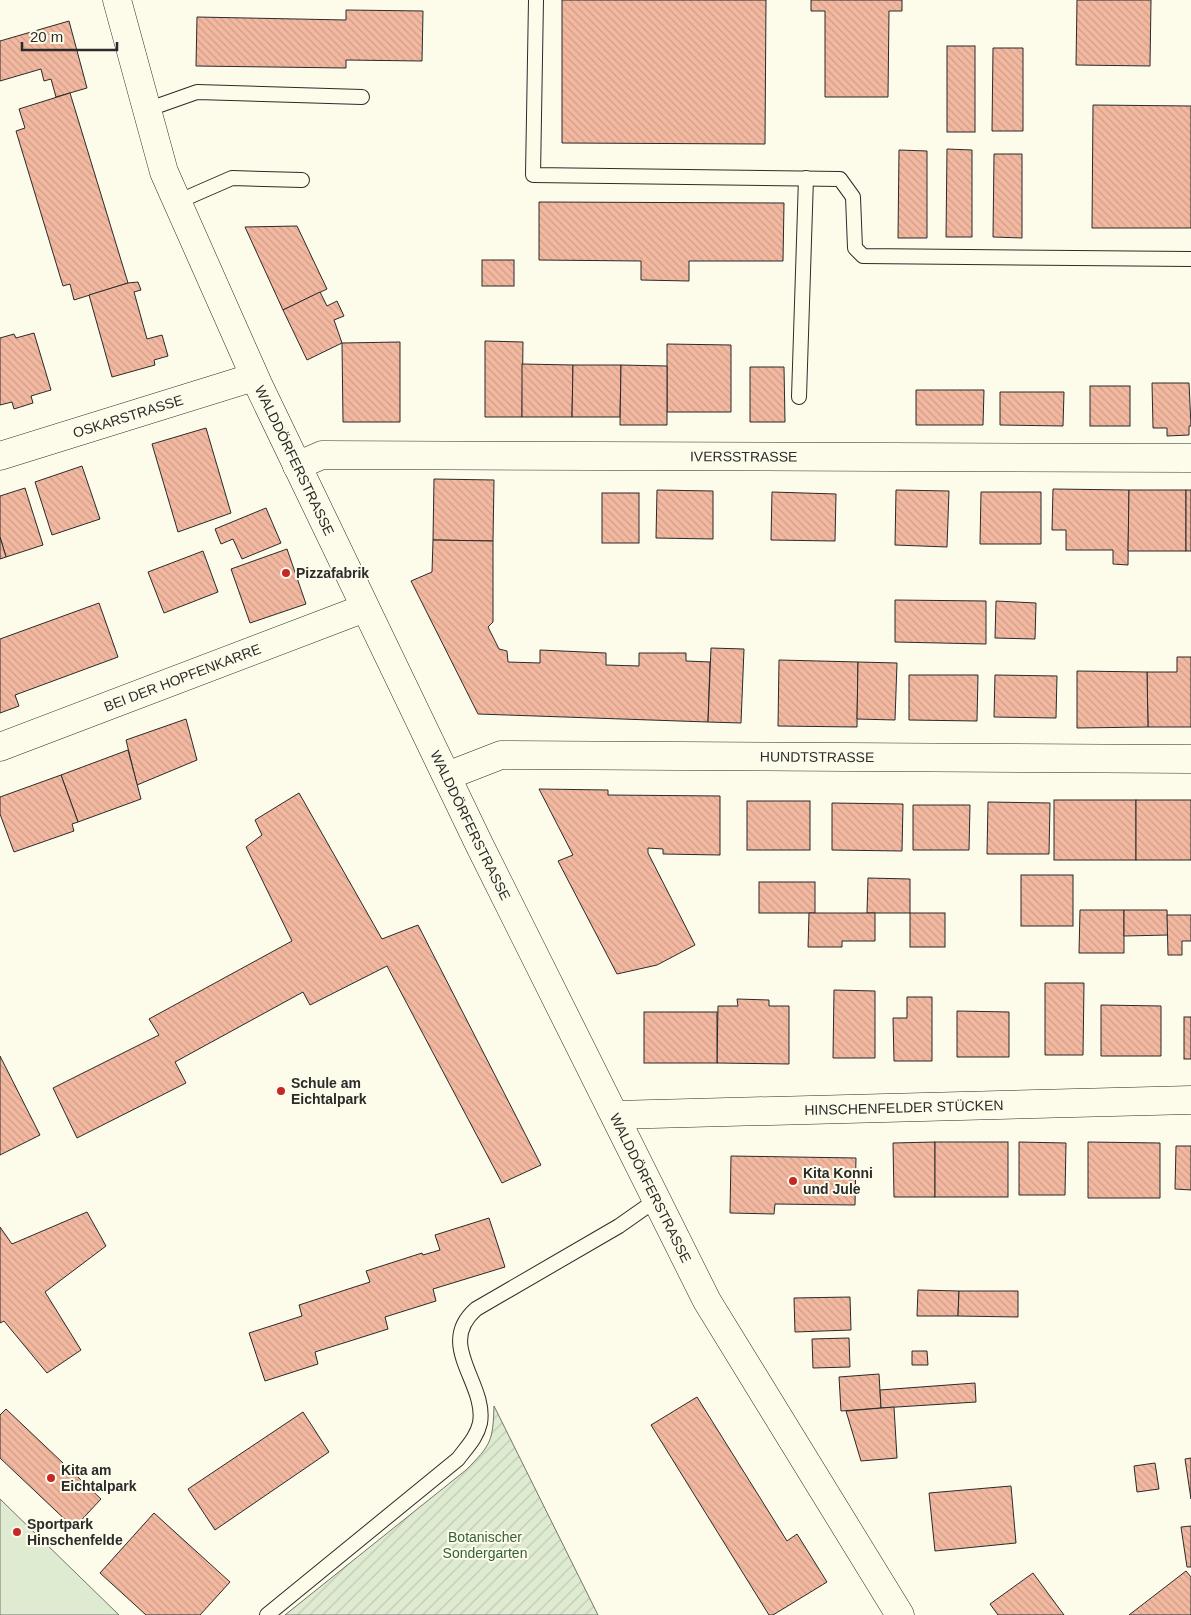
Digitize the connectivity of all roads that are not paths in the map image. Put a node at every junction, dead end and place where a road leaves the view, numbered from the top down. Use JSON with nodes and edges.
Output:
{"nodes":[{"id":1,"x":117,"y":0,"type":"edge"},
{"id":2,"x":536,"y":0,"type":"edge"},
{"id":3,"x":362,"y":97,"type":"dead end"},
{"id":4,"x":146,"y":110,"type":"junction"},
{"id":5,"x":806,"y":178,"type":"junction"},
{"id":6,"x":302,"y":180,"type":"dead end"},
{"id":7,"x":177,"y":202,"type":"junction"},
{"id":8,"x":1191,"y":259,"type":"edge"},
{"id":9,"x":254,"y":376,"type":"junction"},
{"id":10,"x":799,"y":397,"type":"dead end"},
{"id":11,"x":0,"y":456,"type":"edge"},
{"id":12,"x":1191,"y":458,"type":"edge"},
{"id":13,"x":297,"y":466,"type":"junction"},
{"id":14,"x":365,"y":608,"type":"junction"},
{"id":15,"x":0,"y":747,"type":"edge"},
{"id":16,"x":1191,"y":758,"type":"edge"},
{"id":17,"x":447,"y":776,"type":"junction"},
{"id":18,"x":1191,"y":1100,"type":"edge"},
{"id":19,"x":615,"y":1114,"type":"junction"},
{"id":20,"x":656,"y":1200,"type":"junction"},
{"id":21,"x":267,"y":1615,"type":"edge"},
{"id":22,"x":900,"y":1615,"type":"edge"}],
"edges":[{"from":1,"to":4,"type":"street","name":"WALDDÖRFERSTRASSE"},
{"from":2,"to":5,"type":"lane"},
{"from":3,"to":4,"type":"lane"},
{"from":4,"to":7,"type":"street","name":"WALDDÖRFERSTRASSE"},
{"from":5,"to":8,"type":"lane"},
{"from":5,"to":10,"type":"lane"},
{"from":6,"to":7,"type":"lane"},
{"from":7,"to":9,"type":"street","name":"WALDDÖRFERSTRASSE"},
{"from":9,"to":11,"type":"street","name":"OSKARSTRASSE"},
{"from":9,"to":13,"type":"street","name":"WALDDÖRFERSTRASSE"},
{"from":12,"to":13,"type":"street","name":"IVERSSTRASSE"},
{"from":13,"to":14,"type":"street","name":"WALDDÖRFERSTRASSE"},
{"from":14,"to":15,"type":"street","name":"BEI DER HOPFENKARRE"},
{"from":14,"to":17,"type":"street","name":"WALDDÖRFERSTRASSE"},
{"from":16,"to":17,"type":"street","name":"HUNDTSTRASSE"},
{"from":17,"to":19,"type":"street","name":"WALDDÖRFERSTRASSE"},
{"from":18,"to":19,"type":"street","name":"HINSCHENFELDER STÜCKEN"},
{"from":19,"to":20,"type":"street","name":"WALDDÖRFERSTRASSE"},
{"from":20,"to":21,"type":"lane"},
{"from":20,"to":22,"type":"street","name":"WALDDÖRFERSTRASSE"}]}
